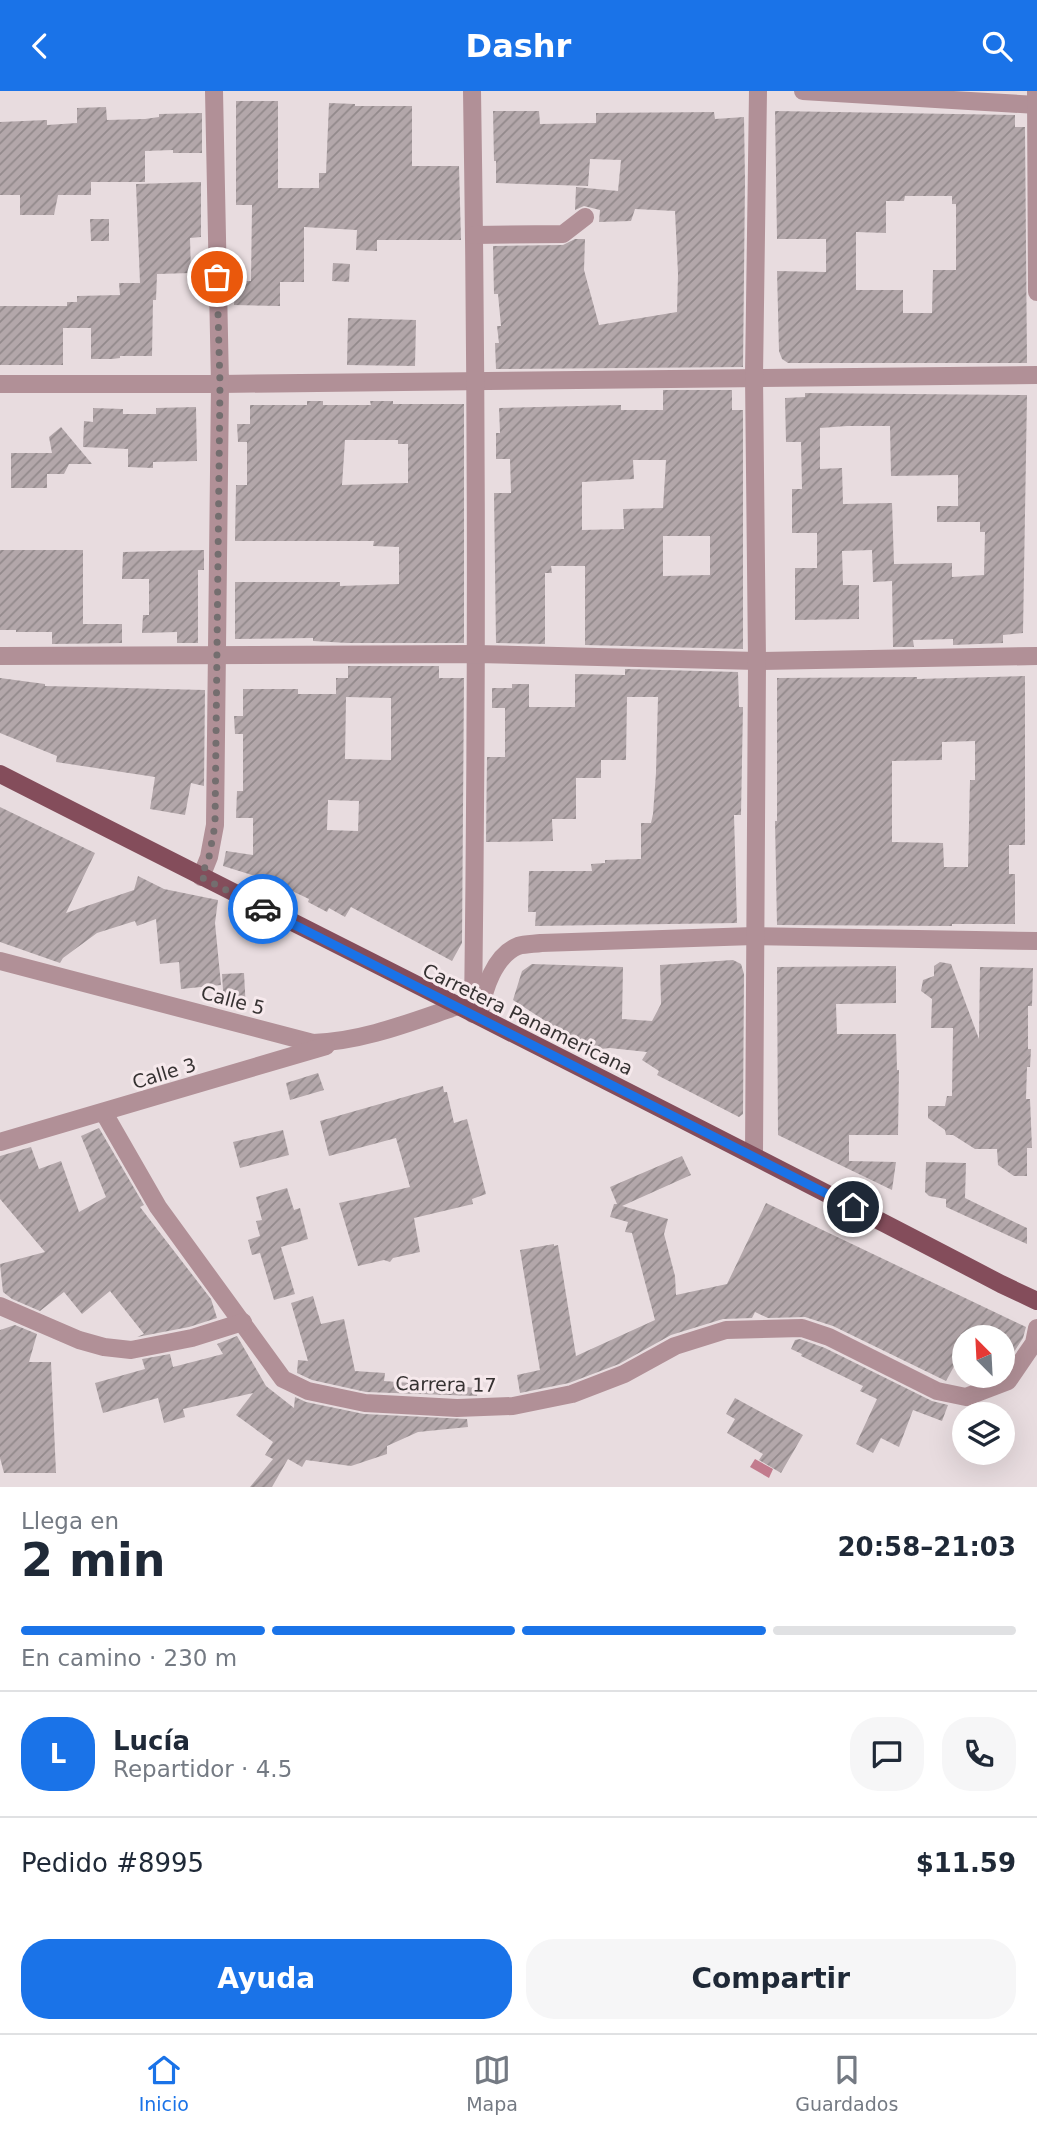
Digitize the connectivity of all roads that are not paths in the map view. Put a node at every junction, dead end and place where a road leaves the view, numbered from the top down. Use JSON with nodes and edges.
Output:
{"nodes":[{"id":1,"x":214,"y":91,"type":"edge"},
{"id":2,"x":472,"y":91,"type":"edge"},
{"id":3,"x":758,"y":91,"type":"edge"},
{"id":4,"x":803,"y":91,"type":"edge"},
{"id":5,"x":1036,"y":101,"type":"edge"},
{"id":6,"x":585,"y":217,"type":"dead end"},
{"id":7,"x":474,"y":235,"type":"junction"},
{"id":8,"x":1037,"y":292,"type":"edge"},
{"id":9,"x":1037,"y":375,"type":"edge"},
{"id":10,"x":754,"y":376,"type":"junction"},
{"id":11,"x":477,"y":381,"type":"junction"},
{"id":12,"x":0,"y":384,"type":"edge"},
{"id":13,"x":220,"y":384,"type":"junction"},
{"id":14,"x":477,"y":654,"type":"junction"},
{"id":15,"x":216,"y":655,"type":"junction"},
{"id":16,"x":0,"y":656,"type":"edge"},
{"id":17,"x":1037,"y":656,"type":"edge"},
{"id":18,"x":757,"y":661,"type":"junction"},
{"id":19,"x":0,"y":774,"type":"edge"},
{"id":20,"x":201,"y":877,"type":"junction"},
{"id":21,"x":754,"y":936,"type":"junction"},
{"id":22,"x":1037,"y":941,"type":"edge"},
{"id":23,"x":0,"y":961,"type":"edge"},
{"id":24,"x":456,"y":1007,"type":"junction"},
{"id":25,"x":476,"y":1016,"type":"junction"},
{"id":26,"x":339,"y":1042,"type":"junction"},
{"id":27,"x":104,"y":1113,"type":"junction"},
{"id":28,"x":0,"y":1142,"type":"edge"},
{"id":29,"x":754,"y":1155,"type":"junction"},
{"id":30,"x":1037,"y":1301,"type":"edge"},
{"id":31,"x":0,"y":1306,"type":"edge"},
{"id":32,"x":243,"y":1322,"type":"junction"},
{"id":33,"x":1037,"y":1328,"type":"edge"}],
"edges":[{"from":1,"to":13,"type":"street"},
{"from":2,"to":7,"type":"street"},
{"from":3,"to":10,"type":"street"},
{"from":4,"to":5,"type":"street"},
{"from":5,"to":8,"type":"street"},
{"from":6,"to":7,"type":"street"},
{"from":7,"to":11,"type":"street"},
{"from":9,"to":10,"type":"street"},
{"from":10,"to":11,"type":"street"},
{"from":10,"to":18,"type":"street"},
{"from":11,"to":13,"type":"street"},
{"from":11,"to":14,"type":"street"},
{"from":12,"to":13,"type":"street"},
{"from":13,"to":15,"type":"street"},
{"from":14,"to":15,"type":"street"},
{"from":14,"to":18,"type":"street"},
{"from":14,"to":25,"type":"street"},
{"from":15,"to":16,"type":"street"},
{"from":15,"to":20,"type":"street"},
{"from":17,"to":18,"type":"street"},
{"from":18,"to":21,"type":"street"},
{"from":19,"to":20,"type":"main road","name":"Carretera Panamericana"},
{"from":20,"to":24,"type":"main road","name":"Carretera Panamericana"},
{"from":21,"to":22,"type":"street"},
{"from":21,"to":25,"type":"street"},
{"from":21,"to":29,"type":"street"},
{"from":23,"to":26,"type":"street","name":"Calle 5"},
{"from":24,"to":25,"type":"main road","name":"Carretera Panamericana"},
{"from":24,"to":26,"type":"street","name":"Calle 5"},
{"from":25,"to":29,"type":"main road","name":"Carretera Panamericana"},
{"from":26,"to":27,"type":"street","name":"Calle 3"},
{"from":27,"to":28,"type":"street","name":"Calle 3"},
{"from":27,"to":32,"type":"street","name":"Carrera 17"},
{"from":29,"to":30,"type":"main road","name":"Carretera Panamericana"},
{"from":31,"to":32,"type":"street"},
{"from":32,"to":33,"type":"street","name":"Carrera 17"}]}
